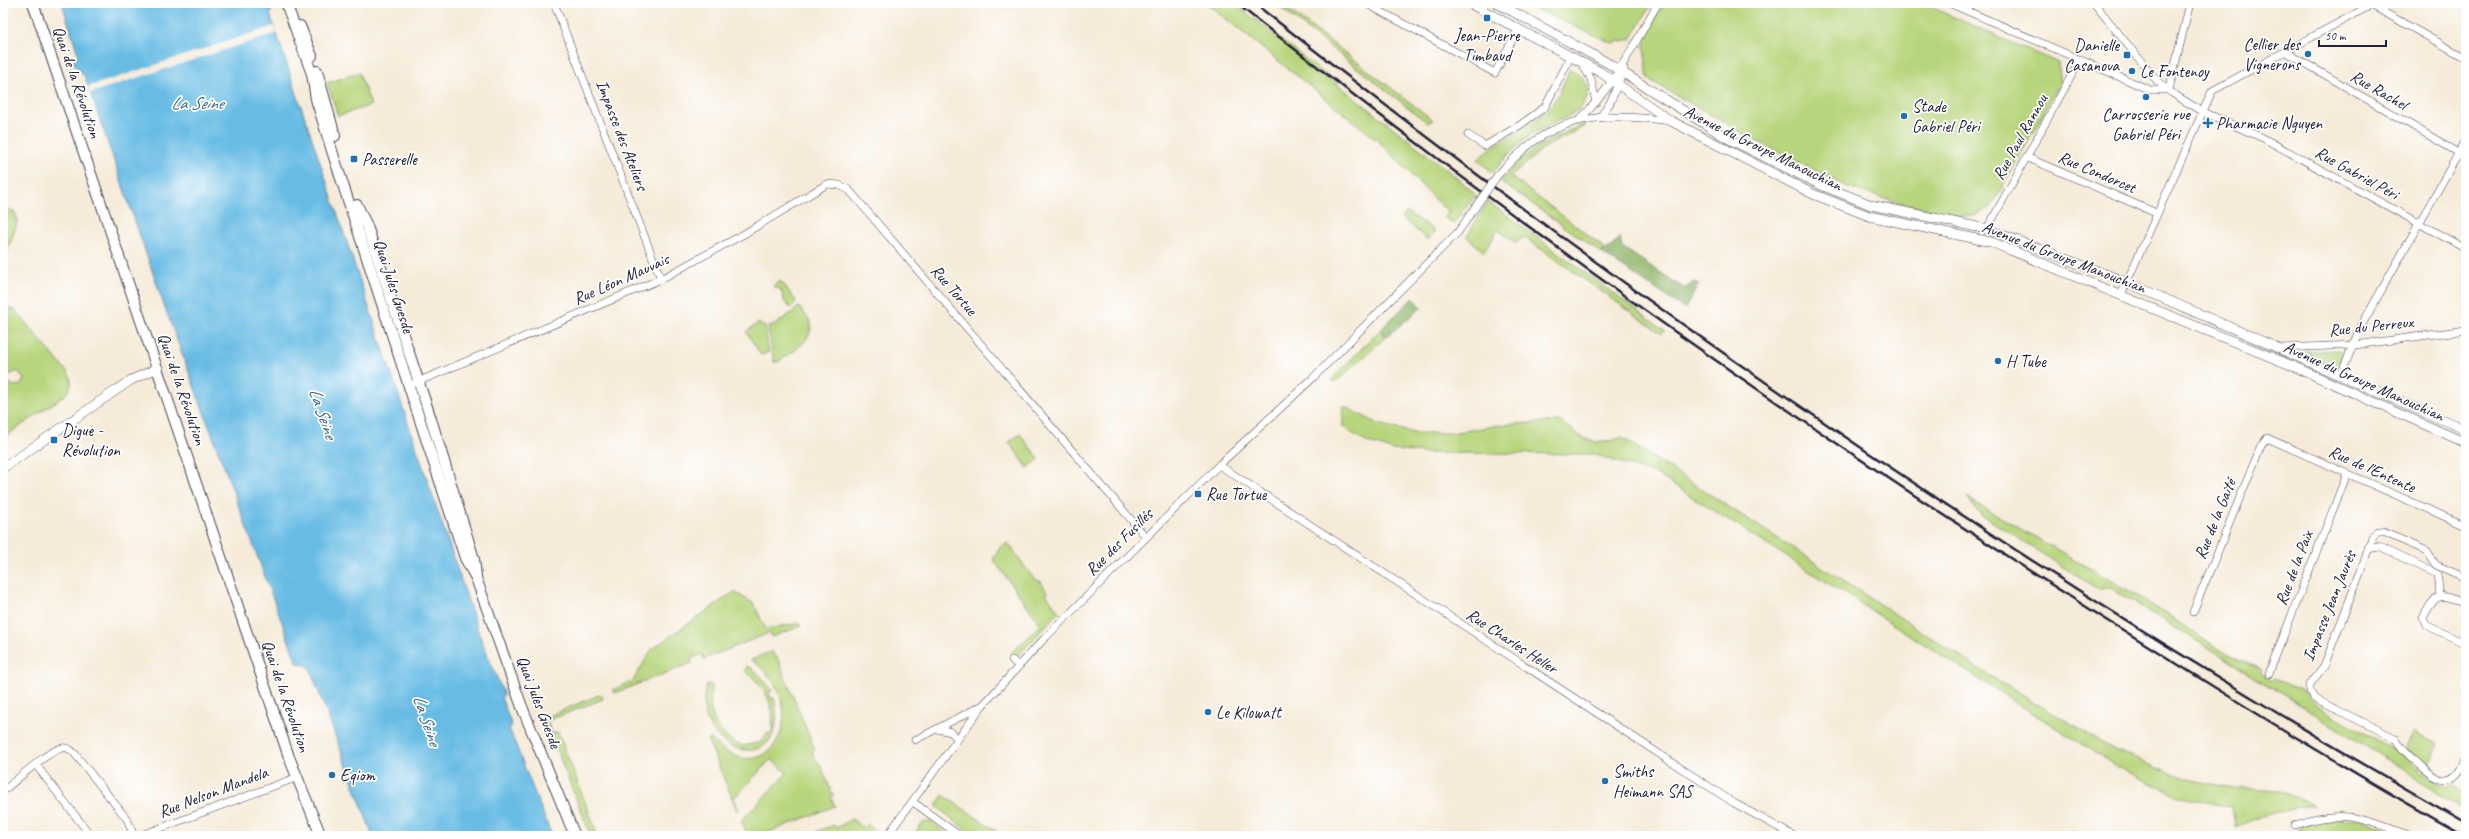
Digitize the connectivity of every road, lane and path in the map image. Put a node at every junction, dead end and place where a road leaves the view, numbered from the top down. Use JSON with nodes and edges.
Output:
{"nodes":[{"id":1,"x":33,"y":3,"type":"edge"},
{"id":2,"x":286,"y":3,"type":"edge"},
{"id":3,"x":292,"y":3,"type":"edge"},
{"id":4,"x":554,"y":3,"type":"edge"},
{"id":5,"x":1365,"y":3,"type":"edge"},
{"id":6,"x":1469,"y":3,"type":"edge"},
{"id":7,"x":1497,"y":3,"type":"edge"},
{"id":8,"x":1658,"y":3,"type":"edge"},
{"id":9,"x":1949,"y":3,"type":"edge"},
{"id":10,"x":2094,"y":3,"type":"edge"},
{"id":11,"x":2190,"y":3,"type":"edge"},
{"id":12,"x":2369,"y":5,"type":"edge"},
{"id":13,"x":1518,"y":29,"type":"junction"},
{"id":14,"x":2286,"y":52,"type":"junction"},
{"id":15,"x":1571,"y":56,"type":"junction"},
{"id":16,"x":2466,"y":58,"type":"edge"},
{"id":17,"x":2080,"y":60,"type":"junction"},
{"id":18,"x":1581,"y":62,"type":"junction"},
{"id":19,"x":1620,"y":72,"type":"junction"},
{"id":20,"x":1615,"y":82,"type":"junction"},
{"id":21,"x":2169,"y":90,"type":"junction"},
{"id":22,"x":1596,"y":102,"type":"junction"},
{"id":23,"x":2201,"y":111,"type":"junction"},
{"id":24,"x":1600,"y":117,"type":"junction"},
{"id":25,"x":1579,"y":120,"type":"junction"},
{"id":26,"x":1672,"y":121,"type":"junction"},
{"id":27,"x":1468,"y":135,"type":"dead end"},
{"id":28,"x":2466,"y":140,"type":"edge"},
{"id":29,"x":2459,"y":153,"type":"junction"},
{"id":30,"x":2026,"y":157,"type":"junction"},
{"id":31,"x":826,"y":184,"type":"joint"},
{"id":32,"x":2156,"y":213,"type":"junction"},
{"id":33,"x":2419,"y":224,"type":"junction"},
{"id":34,"x":1987,"y":229,"type":"junction"},
{"id":35,"x":2466,"y":249,"type":"edge"},
{"id":36,"x":661,"y":279,"type":"junction"},
{"id":37,"x":2126,"y":282,"type":"junction"},
{"id":38,"x":2120,"y":294,"type":"junction"},
{"id":39,"x":2466,"y":330,"type":"edge"},
{"id":40,"x":2355,"y":345,"type":"junction"},
{"id":41,"x":2279,"y":348,"type":"junction"},
{"id":42,"x":158,"y":368,"type":"junction"},
{"id":43,"x":2341,"y":375,"type":"junction"},
{"id":44,"x":413,"y":383,"type":"junction"},
{"id":45,"x":2466,"y":430,"type":"edge"},
{"id":46,"x":2266,"y":438,"type":"joint"},
{"id":47,"x":2466,"y":443,"type":"edge"},
{"id":48,"x":1219,"y":465,"type":"junction"},
{"id":49,"x":3,"y":468,"type":"edge"},
{"id":50,"x":2347,"y":474,"type":"junction"},
{"id":51,"x":2466,"y":526,"type":"edge"},
{"id":52,"x":1146,"y":536,"type":"junction"},
{"id":53,"x":2368,"y":548,"type":"junction"},
{"id":54,"x":2466,"y":578,"type":"edge"},
{"id":55,"x":2440,"y":596,"type":"junction"},
{"id":56,"x":2466,"y":605,"type":"edge"},
{"id":57,"x":2193,"y":612,"type":"dead end"},
{"id":58,"x":2466,"y":644,"type":"edge"},
{"id":59,"x":1012,"y":660,"type":"dead end"},
{"id":60,"x":1019,"y":666,"type":"junction"},
{"id":61,"x":2269,"y":673,"type":"dead end"},
{"id":62,"x":982,"y":706,"type":"junction"},
{"id":63,"x":938,"y":729,"type":"junction"},
{"id":64,"x":915,"y":740,"type":"dead end"},
{"id":65,"x":958,"y":740,"type":"junction"},
{"id":66,"x":2466,"y":759,"type":"edge"},
{"id":67,"x":36,"y":765,"type":"junction"},
{"id":68,"x":299,"y":781,"type":"junction"},
{"id":69,"x":3,"y":791,"type":"edge"},
{"id":70,"x":913,"y":802,"type":"junction"},
{"id":71,"x":2295,"y":825,"type":"dead end"},
{"id":72,"x":91,"y":836,"type":"edge"},
{"id":73,"x":134,"y":836,"type":"edge"},
{"id":74,"x":139,"y":836,"type":"edge"},
{"id":75,"x":315,"y":836,"type":"edge"},
{"id":76,"x":321,"y":836,"type":"edge"},
{"id":77,"x":575,"y":836,"type":"edge"},
{"id":78,"x":887,"y":836,"type":"edge"},
{"id":79,"x":960,"y":836,"type":"edge"},
{"id":80,"x":1794,"y":836,"type":"edge"},
{"id":81,"x":2410,"y":836,"type":"edge"}],
"edges":[{"from":1,"to":42,"type":"main road","name":"Quai de la Révolution"},
{"from":2,"to":44,"type":"main road","name":"Quai Jules Guesde"},
{"from":3,"to":44,"type":"main road","name":"Quai Jules Guesde"},
{"from":4,"to":36,"type":"street","name":"Impasse des Ateliers"},
{"from":5,"to":13,"type":"street"},
{"from":6,"to":13,"type":"street","name":"Avenue du Groupe Manouchian"},
{"from":7,"to":19,"type":"street","name":"Avenue du Groupe Manouchian"},
{"from":8,"to":19,"type":"street"},
{"from":9,"to":17,"type":"street"},
{"from":10,"to":21,"type":"street","name":"Rue Gabriel Péri"},
{"from":11,"to":21,"type":"street"},
{"from":12,"to":14,"type":"street"},
{"from":12,"to":16,"type":"street"},
{"from":13,"to":15,"type":"street","name":"Avenue du Groupe Manouchian"},
{"from":14,"to":23,"type":"street"},
{"from":14,"to":29,"type":"street","name":"Rue Rachel"},
{"from":15,"to":18,"type":"street","name":"Avenue du Groupe Manouchian"},
{"from":15,"to":27,"type":"street"},
{"from":17,"to":21,"type":"street"},
{"from":17,"to":30,"type":"street","name":"Rue Paul Rannou"},
{"from":18,"to":20,"type":"street","name":"Avenue du Groupe Manouchian"},
{"from":18,"to":22,"type":"street"},
{"from":19,"to":20,"type":"street"},
{"from":19,"to":34,"type":"street","name":"Avenue du Groupe Manouchian"},
{"from":20,"to":22,"type":"street"},
{"from":20,"to":24,"type":"street"},
{"from":20,"to":26,"type":"street","name":"Avenue du Groupe Manouchian"},
{"from":21,"to":23,"type":"street","name":"Rue Gabriel Péri"},
{"from":22,"to":25,"type":"street"},
{"from":23,"to":32,"type":"street"},
{"from":23,"to":33,"type":"street","name":"Rue Gabriel Péri"},
{"from":24,"to":25,"type":"street"},
{"from":24,"to":26,"type":"street"},
{"from":25,"to":48,"type":"street","name":"Rue des Fusillés","bridge":true},
{"from":26,"to":38,"type":"street","name":"Avenue du Groupe Manouchian"},
{"from":28,"to":29,"type":"street"},
{"from":29,"to":33,"type":"street"},
{"from":30,"to":32,"type":"street","name":"Rue Condorcet"},
{"from":30,"to":34,"type":"street","name":"Rue Paul Rannou"},
{"from":31,"to":36,"type":"street","name":"Rue Léon Mauvais"},
{"from":31,"to":52,"type":"street","name":"Rue Tortue"},
{"from":32,"to":37,"type":"street"},
{"from":33,"to":35,"type":"street","name":"Rue Gabriel Péri"},
{"from":33,"to":40,"type":"street"},
{"from":34,"to":37,"type":"street","name":"Avenue du Groupe Manouchian"},
{"from":36,"to":44,"type":"street","name":"Rue Léon Mauvais"},
{"from":37,"to":38,"type":"street"},
{"from":37,"to":41,"type":"street","name":"Avenue du Groupe Manouchian"},
{"from":38,"to":47,"type":"street","name":"Avenue du Groupe Manouchian"},
{"from":39,"to":40,"type":"street","name":"Rue du Perreux"},
{"from":40,"to":41,"type":"street","name":"Rue du Perreux"},
{"from":40,"to":43,"type":"street"},
{"from":41,"to":43,"type":"street","name":"Avenue du Groupe Manouchian"},
{"from":42,"to":49,"type":"street"},
{"from":42,"to":68,"type":"main road","name":"Quai de la Révolution"},
{"from":43,"to":45,"type":"street","name":"Avenue du Groupe Manouchian"},
{"from":44,"to":77,"type":"main road","name":"Quai Jules Guesde"},
{"from":46,"to":50,"type":"street","name":"Rue de l'Entente"},
{"from":46,"to":57,"type":"street","name":"Rue de la Gaité"},
{"from":48,"to":52,"type":"street","name":"Rue des Fusillés"},
{"from":48,"to":80,"type":"street","name":"Rue Charles Heller"},
{"from":50,"to":51,"type":"street","name":"Rue de l'Entente"},
{"from":50,"to":61,"type":"street","name":"Rue de la Paix"},
{"from":52,"to":60,"type":"street","name":"Rue des Fusillés"},
{"from":53,"to":54,"type":"street","name":"Impasse Jean Jaurès"},
{"from":53,"to":55,"type":"street"},
{"from":53,"to":66,"type":"street","name":"Impasse Jean Jaurès"},
{"from":55,"to":56,"type":"street"},
{"from":55,"to":58,"type":"street"},
{"from":59,"to":60,"type":"street"},
{"from":60,"to":62,"type":"street","name":"Rue des Fusillés"},
{"from":62,"to":63,"type":"street"},
{"from":62,"to":65,"type":"street","name":"Rue des Fusillés"},
{"from":63,"to":64,"type":"street"},
{"from":63,"to":65,"type":"street"},
{"from":65,"to":70,"type":"street","name":"Rue des Fusillés"},
{"from":67,"to":69,"type":"street"},
{"from":67,"to":72,"type":"street"},
{"from":67,"to":73,"type":"street"},
{"from":68,"to":74,"type":"street","name":"Rue Nelson Mandela"},
{"from":68,"to":75,"type":"main road","name":"Quai de la Révolution"},
{"from":68,"to":76,"type":"main road","name":"Quai de la Révolution"},
{"from":70,"to":78,"type":"street","name":"Rue des Fusillés"},
{"from":70,"to":79,"type":"street"},
{"from":71,"to":81,"type":"street"}]}
